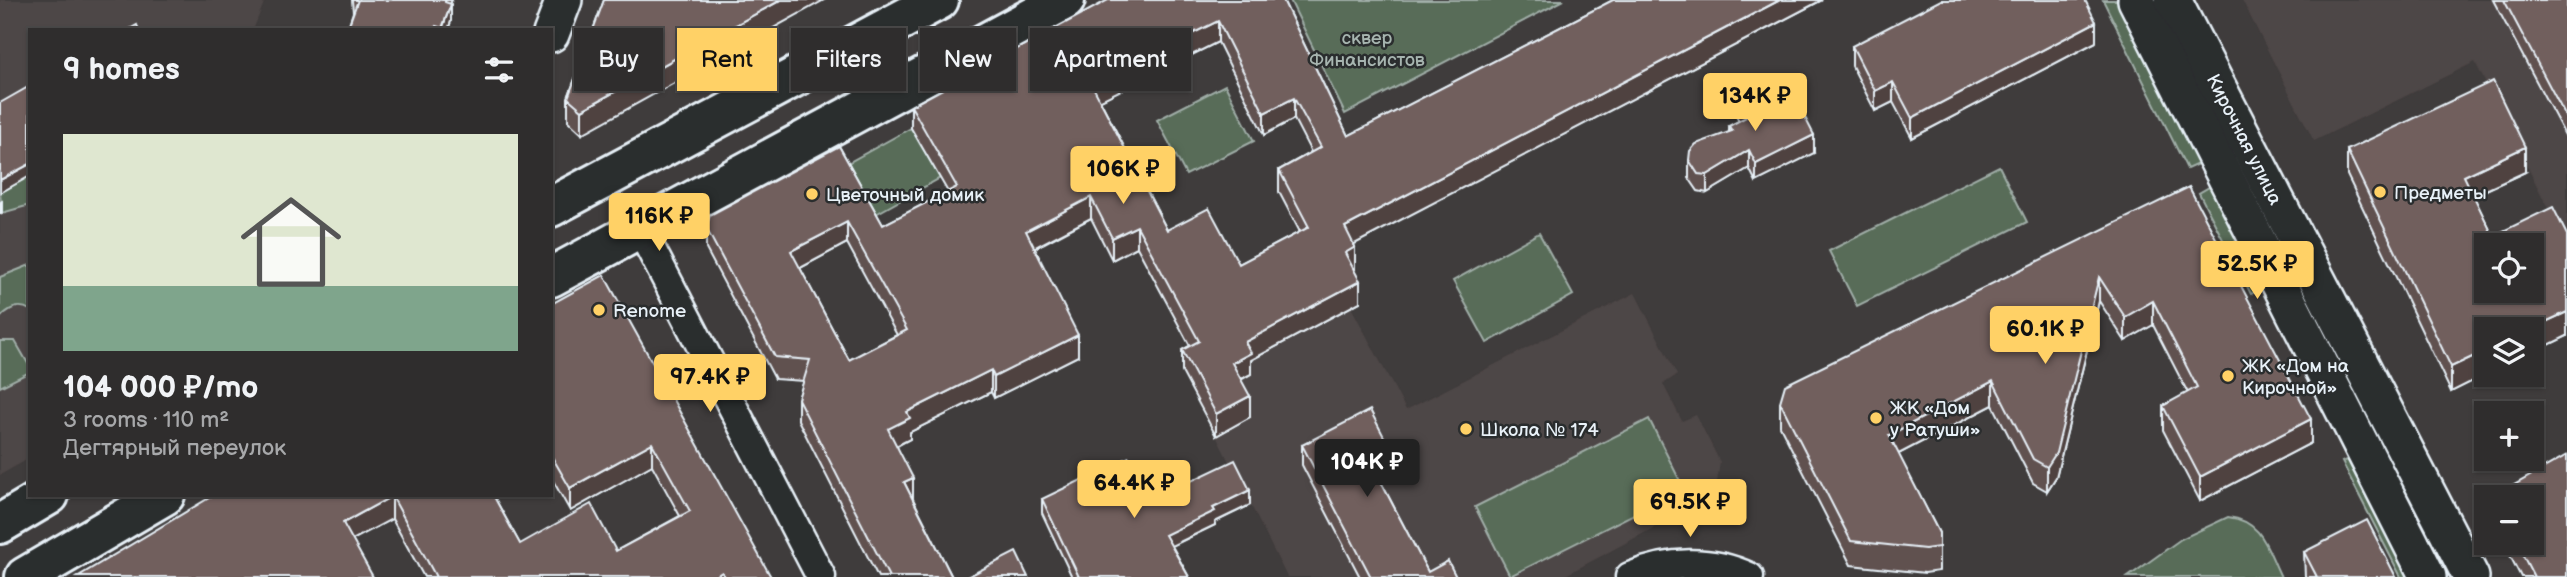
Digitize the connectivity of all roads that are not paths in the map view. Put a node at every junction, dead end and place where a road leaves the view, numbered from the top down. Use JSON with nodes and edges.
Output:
{"nodes":[{"id":1,"x":564,"y":0,"type":"edge"},
{"id":2,"x":939,"y":0,"type":"edge"},
{"id":3,"x":1065,"y":0,"type":"edge"},
{"id":4,"x":2136,"y":0,"type":"edge"},
{"id":5,"x":2173,"y":0,"type":"edge"},
{"id":6,"x":553,"y":29,"type":"edge"},
{"id":7,"x":553,"y":206,"type":"edge"},
{"id":8,"x":640,"y":230,"type":"junction"},
{"id":9,"x":553,"y":275,"type":"edge"},
{"id":10,"x":46,"y":497,"type":"edge"},
{"id":11,"x":161,"y":497,"type":"edge"},
{"id":12,"x":0,"y":524,"type":"edge"},
{"id":13,"x":25,"y":577,"type":"edge"},
{"id":14,"x":821,"y":577,"type":"edge"},
{"id":15,"x":1630,"y":577,"type":"edge"},
{"id":16,"x":1749,"y":577,"type":"edge"},
{"id":17,"x":2428,"y":577,"type":"edge"},
{"id":18,"x":2470,"y":577,"type":"edge"}],
"edges":[{"from":1,"to":6,"type":"street"},
{"from":2,"to":7,"type":"main road"},
{"from":3,"to":8,"type":"main road"},
{"from":4,"to":17,"type":"street","name":"Кирочная улица"},
{"from":5,"to":18,"type":"street","name":"Кирочная улица"},
{"from":8,"to":9,"type":"main road"},
{"from":8,"to":14,"type":"street"},
{"from":10,"to":12,"type":"main road"},
{"from":11,"to":13,"type":"main road"},
{"from":15,"to":16,"type":"street"}]}
